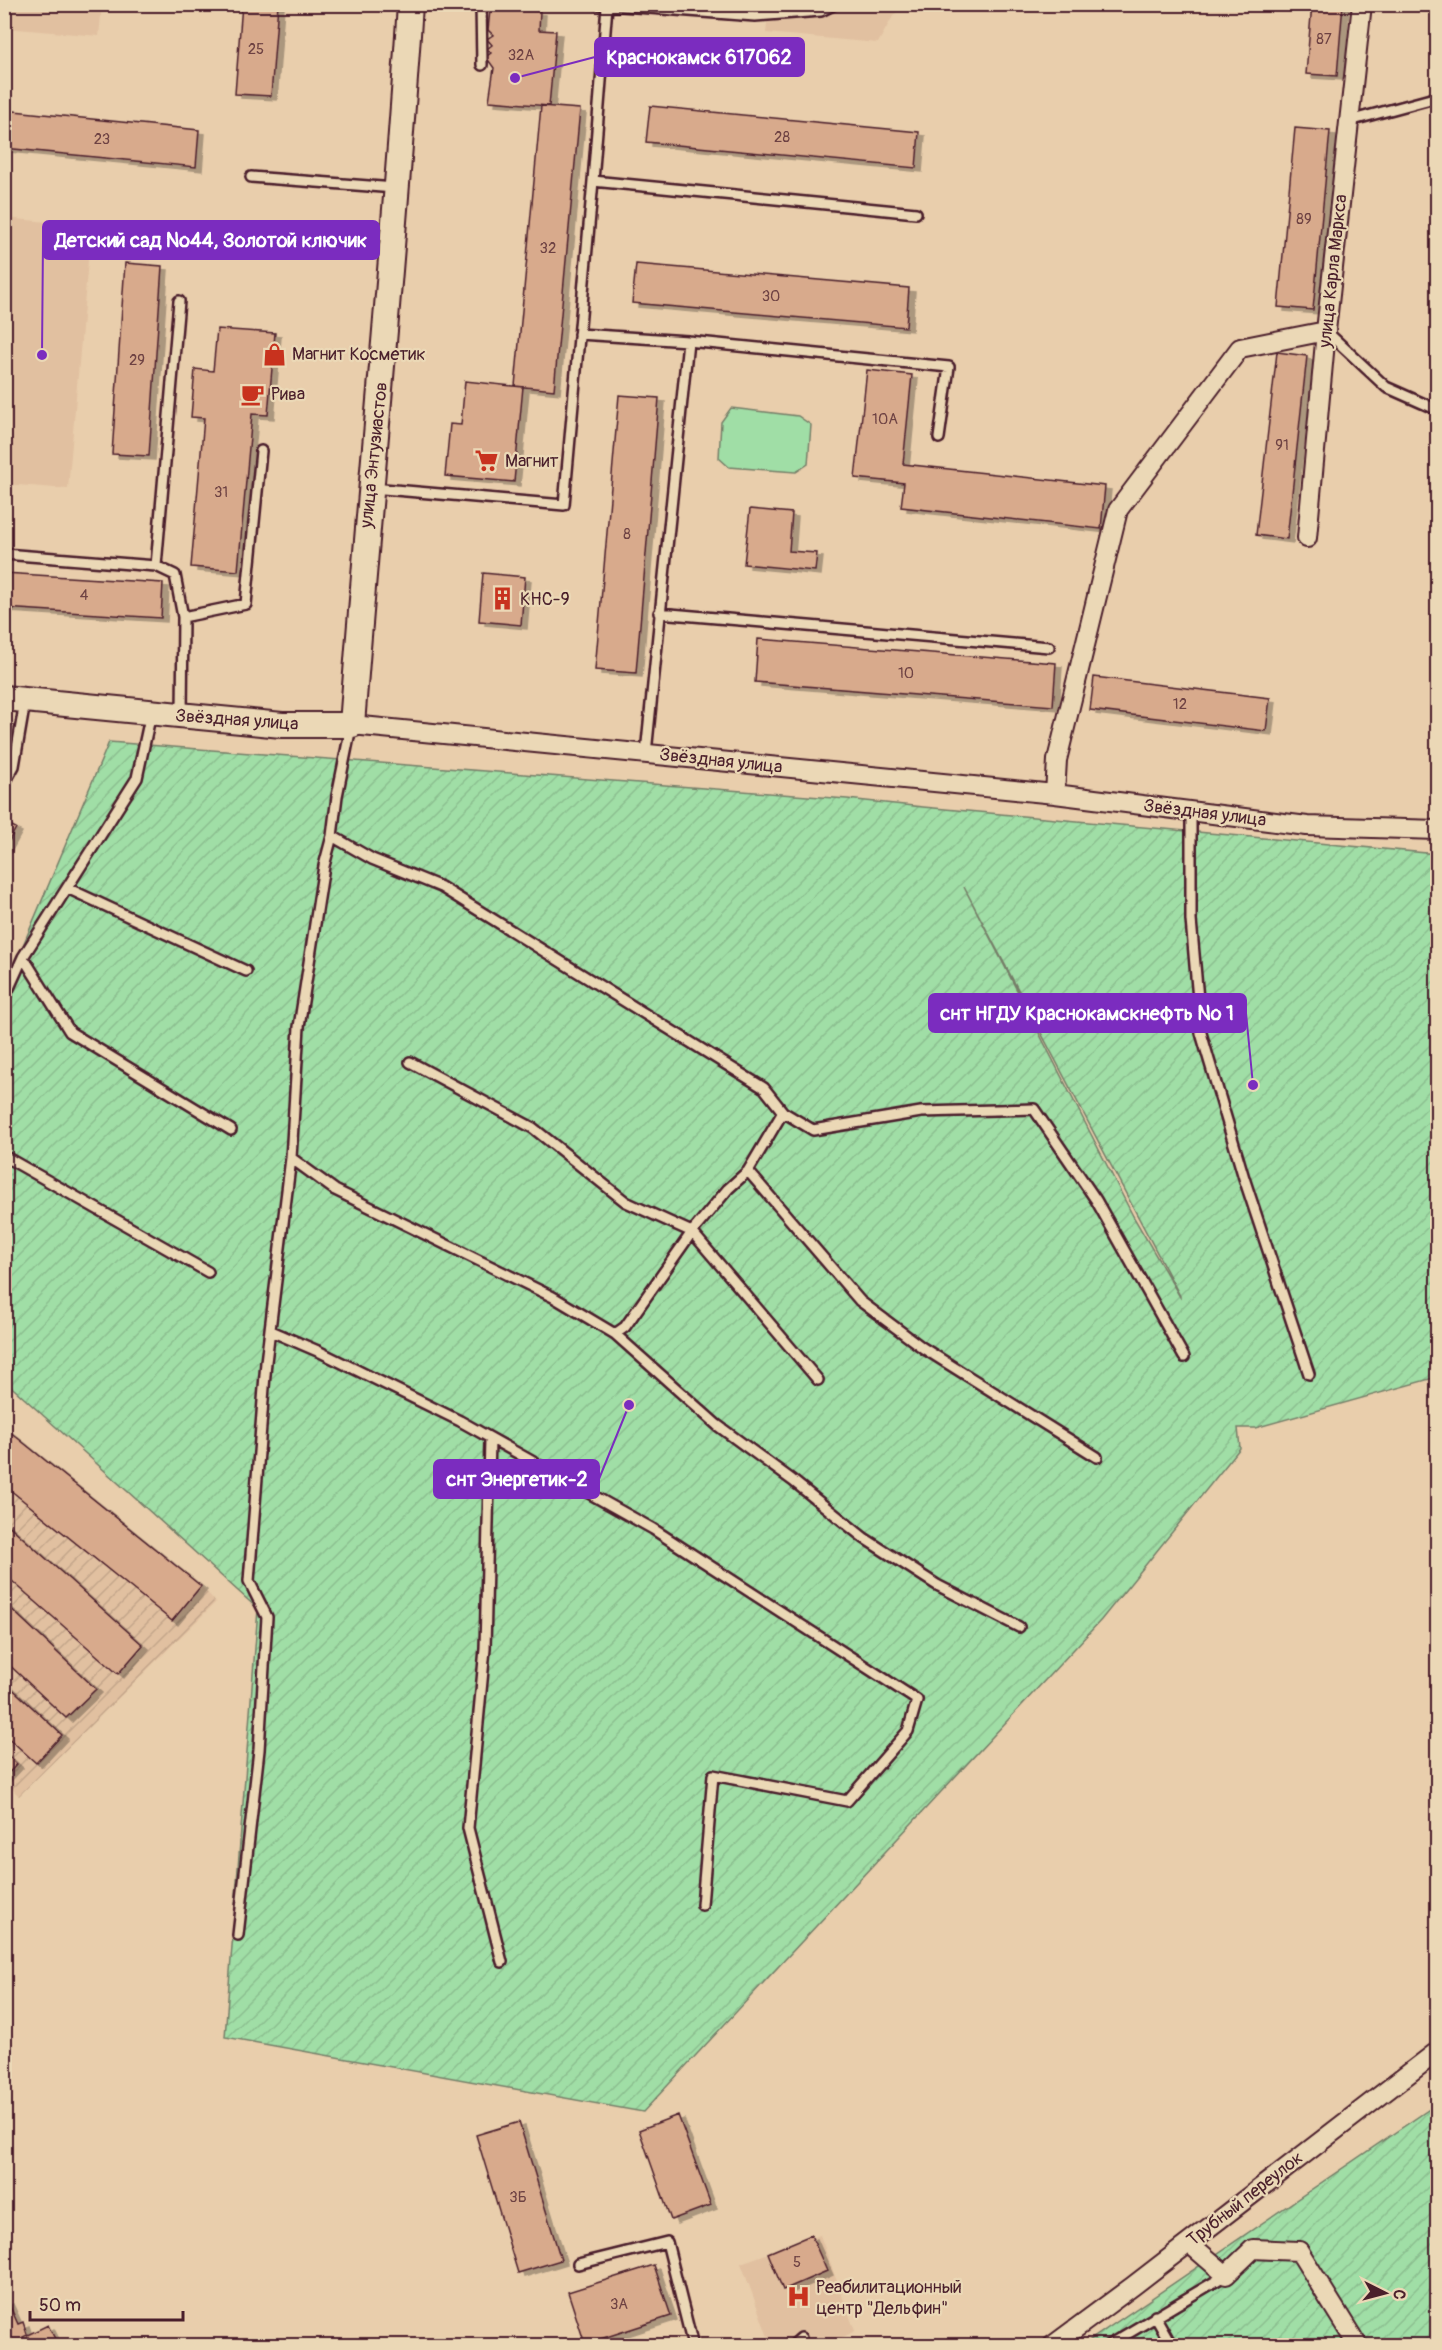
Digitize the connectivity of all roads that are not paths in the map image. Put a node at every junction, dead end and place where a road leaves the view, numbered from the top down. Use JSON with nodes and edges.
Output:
{"nodes":[{"id":1,"x":410,"y":4,"type":"edge"},
{"id":2,"x":482,"y":4,"type":"edge"},
{"id":3,"x":596,"y":4,"type":"edge"},
{"id":4,"x":836,"y":4,"type":"edge"},
{"id":5,"x":1362,"y":4,"type":"edge"},
{"id":6,"x":607,"y":6,"type":"edge"},
{"id":7,"x":482,"y":65,"type":"dead end"},
{"id":8,"x":1437,"y":97,"type":"edge"},
{"id":9,"x":1349,"y":121,"type":"junction"},
{"id":10,"x":251,"y":177,"type":"dead end"},
{"id":11,"x":593,"y":181,"type":"junction"},
{"id":12,"x":399,"y":188,"type":"junction"},
{"id":13,"x":916,"y":213,"type":"dead end"},
{"id":14,"x":179,"y":301,"type":"dead end"},
{"id":15,"x":1326,"y":331,"type":"junction"},
{"id":16,"x":579,"y":334,"type":"junction"},
{"id":17,"x":688,"y":341,"type":"junction"},
{"id":18,"x":1437,"y":410,"type":"edge"},
{"id":19,"x":939,"y":438,"type":"dead end"},
{"id":20,"x":261,"y":451,"type":"dead end"},
{"id":21,"x":370,"y":488,"type":"junction"},
{"id":22,"x":1307,"y":538,"type":"dead end"},
{"id":23,"x":4,"y":555,"type":"edge"},
{"id":24,"x":156,"y":566,"type":"junction"},
{"id":25,"x":659,"y":613,"type":"junction"},
{"id":26,"x":183,"y":617,"type":"junction"},
{"id":27,"x":1049,"y":647,"type":"dead end"},
{"id":28,"x":15,"y":699,"type":"edge"},
{"id":29,"x":151,"y":713,"type":"junction"},
{"id":30,"x":182,"y":716,"type":"junction"},
{"id":31,"x":352,"y":725,"type":"junction"},
{"id":32,"x":646,"y":753,"type":"junction"},
{"id":33,"x":4,"y":784,"type":"edge"},
{"id":34,"x":1055,"y":794,"type":"junction"},
{"id":35,"x":1191,"y":811,"type":"junction"},
{"id":36,"x":1437,"y":830,"type":"edge"},
{"id":37,"x":332,"y":836,"type":"junction"},
{"id":38,"x":67,"y":888,"type":"junction"},
{"id":39,"x":23,"y":957,"type":"junction"},
{"id":40,"x":246,"y":971,"type":"dead end"},
{"id":41,"x":4,"y":999,"type":"edge"},
{"id":42,"x":410,"y":1062,"type":"dead end"},
{"id":43,"x":783,"y":1112,"type":"junction"},
{"id":44,"x":231,"y":1130,"type":"dead end"},
{"id":45,"x":4,"y":1156,"type":"edge"},
{"id":46,"x":291,"y":1158,"type":"junction"},
{"id":47,"x":748,"y":1171,"type":"junction"},
{"id":48,"x":692,"y":1232,"type":"junction"},
{"id":49,"x":208,"y":1272,"type":"dead end"},
{"id":50,"x":271,"y":1331,"type":"junction"},
{"id":51,"x":615,"y":1334,"type":"junction"},
{"id":52,"x":1184,"y":1357,"type":"dead end"},
{"id":53,"x":1309,"y":1374,"type":"dead end"},
{"id":54,"x":818,"y":1380,"type":"dead end"},
{"id":55,"x":490,"y":1438,"type":"junction"},
{"id":56,"x":1097,"y":1457,"type":"dead end"},
{"id":57,"x":1019,"y":1627,"type":"dead end"},
{"id":58,"x":702,"y":1905,"type":"dead end"},
{"id":59,"x":238,"y":1935,"type":"dead end"},
{"id":60,"x":502,"y":1962,"type":"dead end"},
{"id":61,"x":1437,"y":2051,"type":"edge"},
{"id":62,"x":1189,"y":2243,"type":"junction"},
{"id":63,"x":578,"y":2264,"type":"dead end"},
{"id":64,"x":1226,"y":2275,"type":"junction"},
{"id":65,"x":1155,"y":2316,"type":"junction"},
{"id":66,"x":801,"y":2338,"type":"dead end"},
{"id":67,"x":693,"y":2346,"type":"edge"},
{"id":68,"x":792,"y":2346,"type":"edge"},
{"id":69,"x":1052,"y":2346,"type":"edge"},
{"id":70,"x":1107,"y":2346,"type":"edge"},
{"id":71,"x":1172,"y":2346,"type":"edge"},
{"id":72,"x":1358,"y":2346,"type":"edge"}],
"edges":[{"from":1,"to":12,"type":"street","name":"улица Энтузиастов"},
{"from":2,"to":7,"type":"lane"},
{"from":3,"to":6,"type":"lane"},
{"from":4,"to":6,"type":"lane"},
{"from":5,"to":9,"type":"street","name":"улица Карла Маркса"},
{"from":6,"to":11,"type":"lane"},
{"from":8,"to":9,"type":"lane"},
{"from":9,"to":15,"type":"street","name":"улица Карла Маркса"},
{"from":10,"to":12,"type":"lane"},
{"from":11,"to":13,"type":"lane"},
{"from":11,"to":16,"type":"lane"},
{"from":12,"to":21,"type":"street","name":"улица Энтузиастов"},
{"from":14,"to":24,"type":"lane"},
{"from":15,"to":18,"type":"lane"},
{"from":15,"to":22,"type":"street","name":"улица Карла Маркса"},
{"from":15,"to":34,"type":"street"},
{"from":16,"to":17,"type":"lane"},
{"from":16,"to":21,"type":"lane"},
{"from":17,"to":19,"type":"lane"},
{"from":17,"to":25,"type":"lane"},
{"from":20,"to":26,"type":"lane"},
{"from":21,"to":31,"type":"street","name":"улица Энтузиастов"},
{"from":23,"to":24,"type":"lane"},
{"from":24,"to":26,"type":"lane"},
{"from":25,"to":27,"type":"lane"},
{"from":25,"to":32,"type":"lane"},
{"from":26,"to":30,"type":"lane"},
{"from":28,"to":29,"type":"street","name":"Звёздная улица"},
{"from":28,"to":33,"type":"lane"},
{"from":29,"to":30,"type":"street","name":"Звёздная улица"},
{"from":29,"to":38,"type":"lane"},
{"from":30,"to":31,"type":"street","name":"Звёздная улица"},
{"from":31,"to":32,"type":"street","name":"Звёздная улица"},
{"from":31,"to":37,"type":"lane"},
{"from":32,"to":34,"type":"street","name":"Звёздная улица"},
{"from":34,"to":35,"type":"street","name":"Звёздная улица"},
{"from":35,"to":36,"type":"street","name":"Звёздная улица"},
{"from":35,"to":53,"type":"lane"},
{"from":37,"to":43,"type":"lane"},
{"from":37,"to":46,"type":"lane"},
{"from":38,"to":39,"type":"lane"},
{"from":38,"to":40,"type":"lane"},
{"from":39,"to":41,"type":"lane"},
{"from":39,"to":44,"type":"lane"},
{"from":42,"to":48,"type":"lane"},
{"from":43,"to":47,"type":"lane"},
{"from":43,"to":52,"type":"lane"},
{"from":45,"to":49,"type":"lane"},
{"from":46,"to":50,"type":"lane"},
{"from":46,"to":51,"type":"lane"},
{"from":47,"to":48,"type":"lane"},
{"from":47,"to":56,"type":"lane"},
{"from":48,"to":51,"type":"lane"},
{"from":48,"to":54,"type":"lane"},
{"from":50,"to":55,"type":"lane"},
{"from":50,"to":59,"type":"lane"},
{"from":51,"to":57,"type":"lane"},
{"from":55,"to":58,"type":"lane"},
{"from":55,"to":60,"type":"lane"},
{"from":61,"to":62,"type":"street","name":"Трубный переулок"},
{"from":62,"to":64,"type":"street"},
{"from":62,"to":69,"type":"street","name":"Трубный переулок"},
{"from":63,"to":67,"type":"lane"},
{"from":64,"to":65,"type":"lane"},
{"from":64,"to":72,"type":"street"},
{"from":65,"to":70,"type":"lane"},
{"from":65,"to":71,"type":"lane"},
{"from":66,"to":68,"type":"lane"}]}
